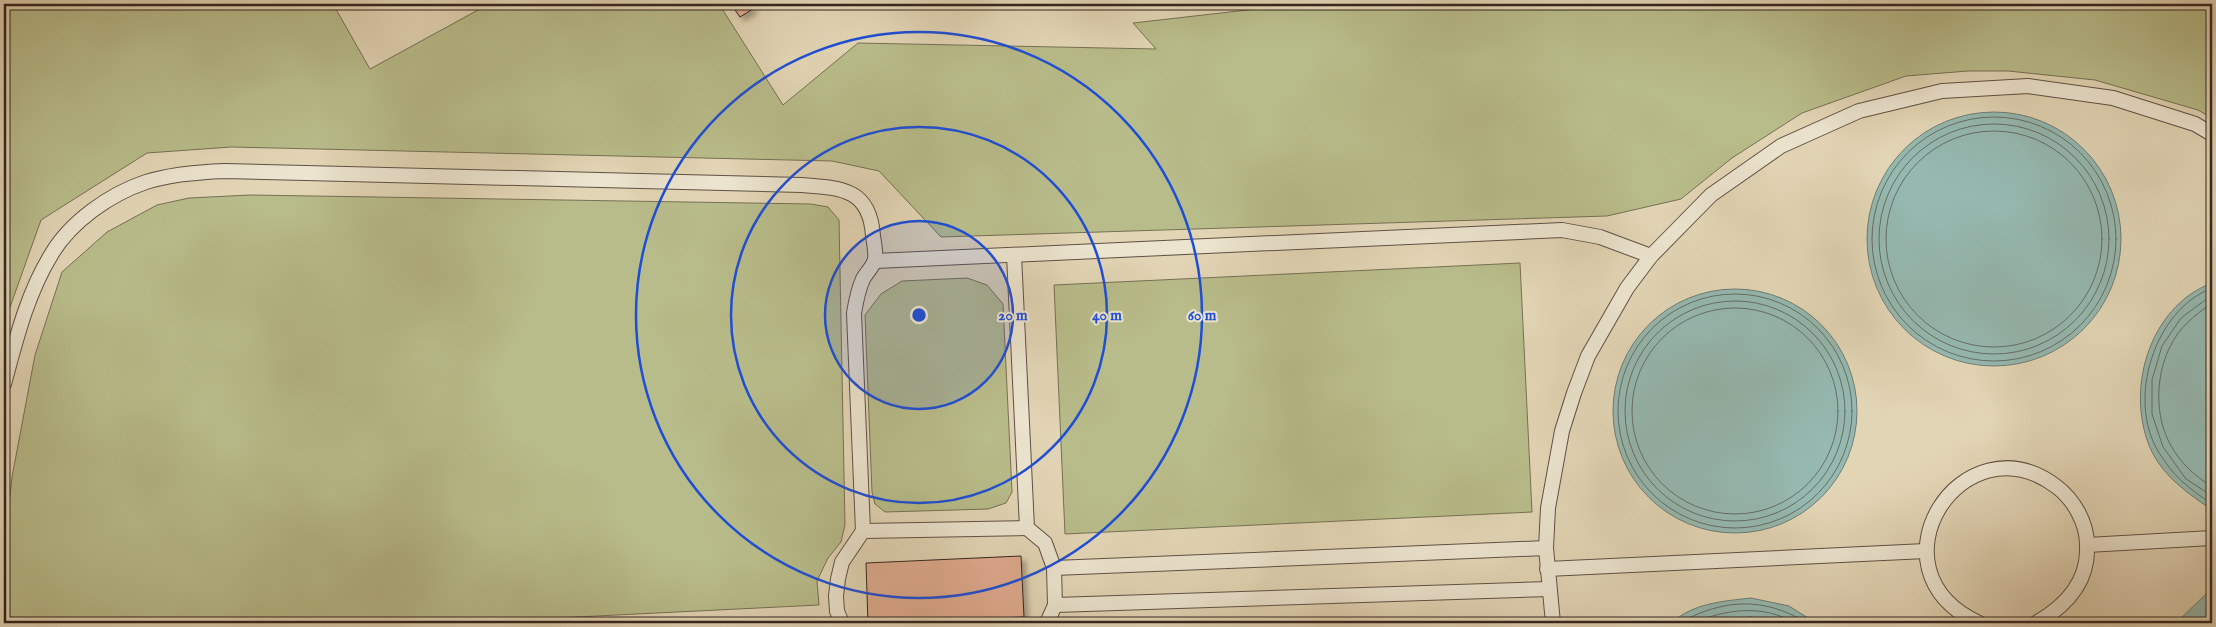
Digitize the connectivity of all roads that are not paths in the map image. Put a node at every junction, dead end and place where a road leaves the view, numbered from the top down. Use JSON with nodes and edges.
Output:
{"nodes":[{"id":1,"x":2212,"y":134,"type":"edge"},
{"id":2,"x":1014,"y":255,"type":"junction"},
{"id":3,"x":1651,"y":256,"type":"junction"},
{"id":4,"x":875,"y":261,"type":"junction"},
{"id":5,"x":4,"y":384,"type":"edge"},
{"id":6,"x":1027,"y":528,"type":"junction"},
{"id":7,"x":863,"y":532,"type":"junction"},
{"id":8,"x":2212,"y":538,"type":"edge"},
{"id":9,"x":2087,"y":545,"type":"junction"},
{"id":10,"x":1546,"y":548,"type":"junction"},
{"id":11,"x":1926,"y":551,"type":"junction"},
{"id":12,"x":1054,"y":568,"type":"junction"},
{"id":13,"x":1547,"y":569,"type":"junction"},
{"id":14,"x":1548,"y":588,"type":"junction"},
{"id":15,"x":1055,"y":605,"type":"junction"},
{"id":16,"x":842,"y":623,"type":"edge"},
{"id":17,"x":1047,"y":623,"type":"edge"},
{"id":18,"x":1553,"y":623,"type":"edge"},
{"id":19,"x":1980,"y":623,"type":"edge"},
{"id":20,"x":2036,"y":623,"type":"edge"}],
"edges":[{"from":1,"to":3,"type":"lane"},
{"from":2,"to":3,"type":"lane"},
{"from":2,"to":4,"type":"lane"},
{"from":2,"to":6,"type":"lane"},
{"from":3,"to":10,"type":"lane"},
{"from":4,"to":5,"type":"lane"},
{"from":4,"to":7,"type":"lane"},
{"from":6,"to":7,"type":"lane"},
{"from":6,"to":12,"type":"lane"},
{"from":7,"to":16,"type":"lane"},
{"from":8,"to":9,"type":"lane"},
{"from":9,"to":11,"type":"lane"},
{"from":9,"to":20,"type":"lane"},
{"from":10,"to":12,"type":"lane"},
{"from":10,"to":13,"type":"lane"},
{"from":11,"to":13,"type":"lane"},
{"from":11,"to":19,"type":"lane"},
{"from":12,"to":15,"type":"lane"},
{"from":13,"to":14,"type":"lane"},
{"from":14,"to":15,"type":"lane"},
{"from":14,"to":18,"type":"lane"},
{"from":15,"to":17,"type":"lane"}]}
